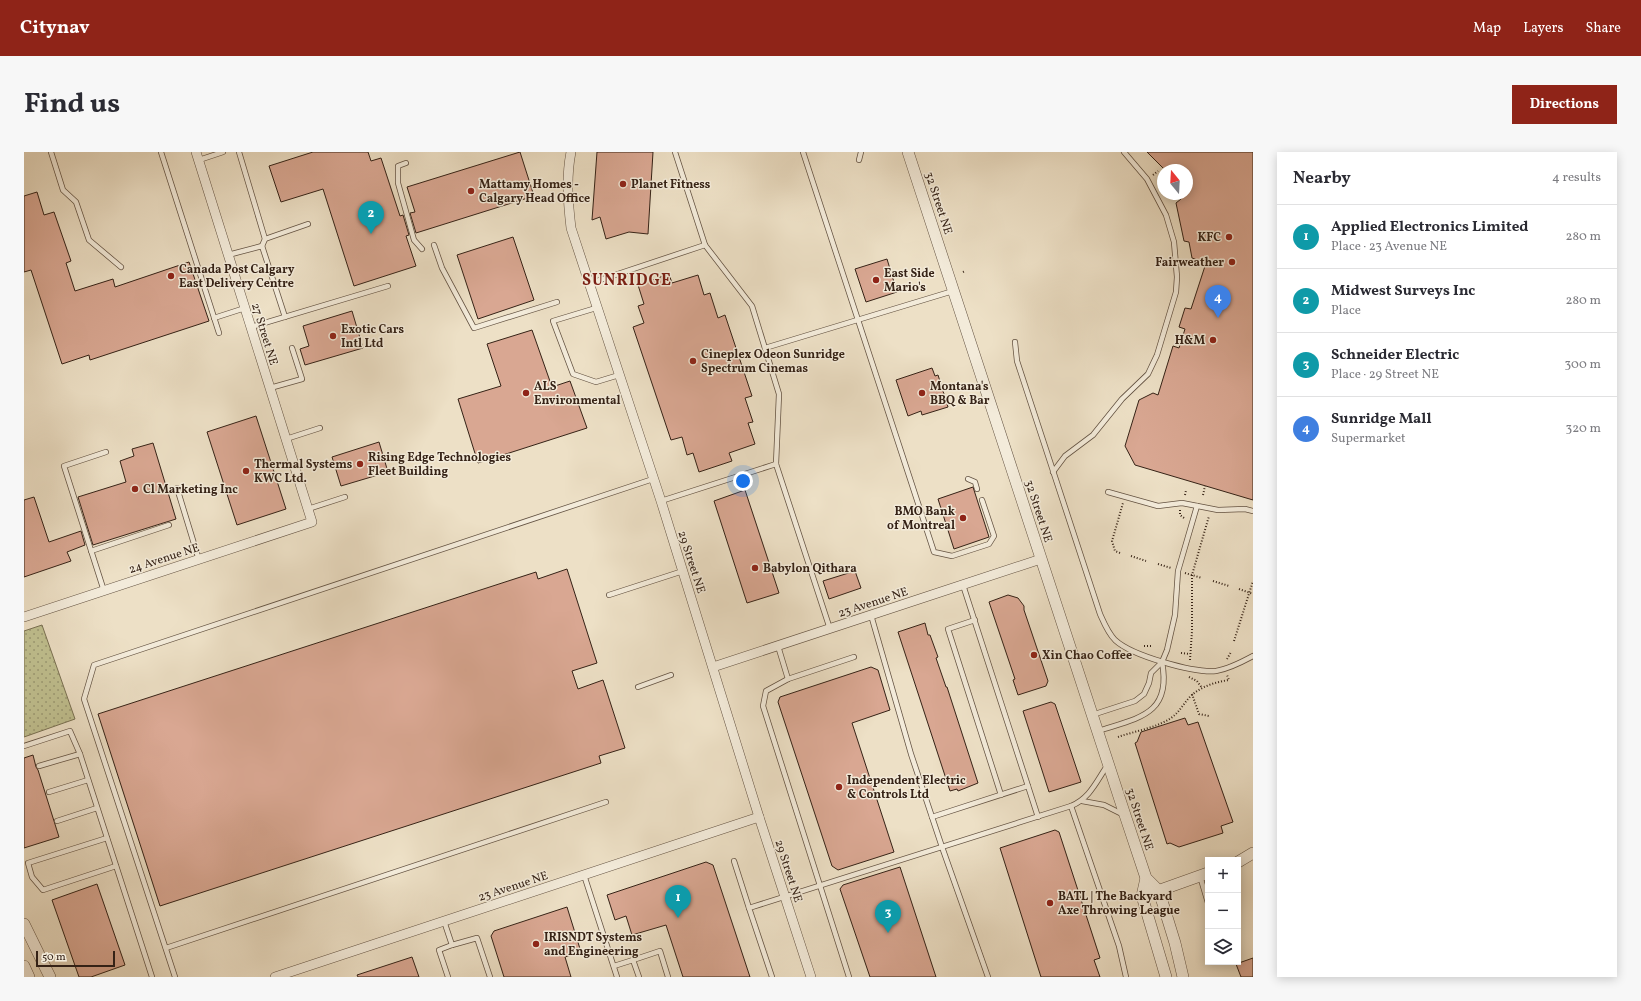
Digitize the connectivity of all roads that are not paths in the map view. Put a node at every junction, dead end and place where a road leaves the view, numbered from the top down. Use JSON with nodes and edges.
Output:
{"nodes":[{"id":1,"x":51,"y":152,"type":"edge"},
{"id":2,"x":161,"y":152,"type":"edge"},
{"id":3,"x":223,"y":152,"type":"edge"},
{"id":4,"x":238,"y":152,"type":"edge"},
{"id":5,"x":571,"y":152,"type":"edge"},
{"id":6,"x":675,"y":152,"type":"edge"},
{"id":7,"x":803,"y":152,"type":"edge"},
{"id":8,"x":861,"y":152,"type":"edge"},
{"id":9,"x":908,"y":152,"type":"edge"},
{"id":10,"x":1124,"y":152,"type":"edge"},
{"id":11,"x":197,"y":156,"type":"edge"},
{"id":12,"x":859,"y":160,"type":"dead end"},
{"id":13,"x":406,"y":163,"type":"dead end"},
{"id":14,"x":308,"y":224,"type":"dead end"},
{"id":15,"x":265,"y":239,"type":"junction"},
{"id":16,"x":434,"y":245,"type":"dead end"},
{"id":17,"x":262,"y":246,"type":"junction"},
{"id":18,"x":705,"y":246,"type":"junction"},
{"id":19,"x":422,"y":249,"type":"dead end"},
{"id":20,"x":228,"y":255,"type":"junction"},
{"id":21,"x":121,"y":268,"type":"dead end"},
{"id":22,"x":588,"y":284,"type":"junction"},
{"id":23,"x":388,"y":286,"type":"dead end"},
{"id":24,"x":954,"y":291,"type":"junction"},
{"id":25,"x":557,"y":302,"type":"dead end"},
{"id":26,"x":245,"y":308,"type":"junction"},
{"id":27,"x":596,"y":308,"type":"junction"},
{"id":28,"x":285,"y":317,"type":"junction"},
{"id":29,"x":214,"y":318,"type":"junction"},
{"id":30,"x":859,"y":319,"type":"junction"},
{"id":31,"x":251,"y":327,"type":"junction"},
{"id":32,"x":219,"y":333,"type":"dead end"},
{"id":33,"x":1015,"y":342,"type":"dead end"},
{"id":34,"x":292,"y":348,"type":"dead end"},
{"id":35,"x":765,"y":348,"type":"junction"},
{"id":36,"x":619,"y":375,"type":"junction"},
{"id":37,"x":270,"y":388,"type":"junction"},
{"id":38,"x":320,"y":428,"type":"dead end"},
{"id":39,"x":286,"y":439,"type":"junction"},
{"id":40,"x":106,"y":452,"type":"dead end"},
{"id":41,"x":776,"y":464,"type":"junction"},
{"id":42,"x":1053,"y":472,"type":"junction"},
{"id":43,"x":653,"y":479,"type":"junction"},
{"id":44,"x":968,"y":479,"type":"dead end"},
{"id":45,"x":177,"y":488,"type":"dead end"},
{"id":46,"x":978,"y":488,"type":"dead end"},
{"id":47,"x":1108,"y":492,"type":"dead end"},
{"id":48,"x":345,"y":497,"type":"dead end"},
{"id":49,"x":982,"y":500,"type":"dead end"},
{"id":50,"x":661,"y":501,"type":"junction"},
{"id":51,"x":1197,"y":506,"type":"junction"},
{"id":52,"x":308,"y":509,"type":"junction"},
{"id":53,"x":1253,"y":511,"type":"edge"},
{"id":54,"x":312,"y":522,"type":"joint"},
{"id":55,"x":169,"y":525,"type":"dead end"},
{"id":56,"x":91,"y":551,"type":"junction"},
{"id":57,"x":1041,"y":559,"type":"junction"},
{"id":58,"x":199,"y":560,"type":"junction"},
{"id":59,"x":683,"y":571,"type":"junction"},
{"id":60,"x":963,"y":585,"type":"junction"},
{"id":61,"x":104,"y":591,"type":"junction"},
{"id":62,"x":609,"y":595,"type":"dead end"},
{"id":63,"x":871,"y":615,"type":"junction"},
{"id":64,"x":24,"y":617,"type":"edge"},
{"id":65,"x":975,"y":620,"type":"junction"},
{"id":66,"x":830,"y":629,"type":"junction"},
{"id":67,"x":778,"y":646,"type":"junction"},
{"id":68,"x":1253,"y":656,"type":"edge"},
{"id":69,"x":854,"y":657,"type":"dead end"},
{"id":70,"x":1162,"y":662,"type":"junction"},
{"id":71,"x":713,"y":667,"type":"junction"},
{"id":72,"x":672,"y":675,"type":"dead end"},
{"id":73,"x":788,"y":679,"type":"junction"},
{"id":74,"x":638,"y":686,"type":"dead end"},
{"id":75,"x":1092,"y":715,"type":"junction"},
{"id":76,"x":1098,"y":731,"type":"junction"},
{"id":77,"x":24,"y":746,"type":"edge"},
{"id":78,"x":80,"y":754,"type":"junction"},
{"id":79,"x":1109,"y":763,"type":"junction"},
{"id":80,"x":39,"y":766,"type":"dead end"},
{"id":81,"x":88,"y":780,"type":"junction"},
{"id":82,"x":1028,"y":786,"type":"junction"},
{"id":83,"x":49,"y":792,"type":"dead end"},
{"id":84,"x":1001,"y":795,"type":"junction"},
{"id":85,"x":1082,"y":801,"type":"junction"},
{"id":86,"x":606,"y":802,"type":"dead end"},
{"id":87,"x":1071,"y":806,"type":"junction"},
{"id":88,"x":97,"y":808,"type":"junction"},
{"id":89,"x":1125,"y":815,"type":"junction"},
{"id":90,"x":759,"y":817,"type":"junction"},
{"id":91,"x":932,"y":817,"type":"junction"},
{"id":92,"x":1038,"y":817,"type":"junction"},
{"id":93,"x":57,"y":821,"type":"dead end"},
{"id":94,"x":107,"y":838,"type":"junction"},
{"id":95,"x":942,"y":847,"type":"junction"},
{"id":96,"x":1253,"y":853,"type":"edge"},
{"id":97,"x":1241,"y":860,"type":"edge"},
{"id":98,"x":734,"y":861,"type":"dead end"},
{"id":99,"x":116,"y":866,"type":"junction"},
{"id":100,"x":584,"y":875,"type":"junction"},
{"id":101,"x":1204,"y":875,"type":"edge"},
{"id":102,"x":1146,"y":878,"type":"junction"},
{"id":103,"x":819,"y":886,"type":"junction"},
{"id":104,"x":1159,"y":891,"type":"junction"},
{"id":105,"x":1207,"y":893,"type":"edge"},
{"id":106,"x":1142,"y":896,"type":"junction"},
{"id":107,"x":785,"y":897,"type":"junction"},
{"id":108,"x":749,"y":908,"type":"junction"},
{"id":109,"x":444,"y":921,"type":"junction"},
{"id":110,"x":24,"y":924,"type":"edge"},
{"id":111,"x":452,"y":945,"type":"junction"},
{"id":112,"x":166,"y":948,"type":"junction"},
{"id":113,"x":633,"y":960,"type":"junction"},
{"id":114,"x":24,"y":966,"type":"edge"},
{"id":115,"x":614,"y":966,"type":"junction"},
{"id":116,"x":288,"y":975,"type":"edge"},
{"id":117,"x":150,"y":976,"type":"edge"},
{"id":118,"x":29,"y":977,"type":"edge"},
{"id":119,"x":50,"y":977,"type":"edge"},
{"id":120,"x":175,"y":977,"type":"edge"},
{"id":121,"x":275,"y":977,"type":"edge"},
{"id":122,"x":448,"y":977,"type":"edge"},
{"id":123,"x":490,"y":977,"type":"edge"},
{"id":124,"x":617,"y":977,"type":"edge"},
{"id":125,"x":639,"y":977,"type":"edge"},
{"id":126,"x":668,"y":977,"type":"edge"},
{"id":127,"x":772,"y":977,"type":"edge"},
{"id":128,"x":811,"y":977,"type":"edge"},
{"id":129,"x":849,"y":977,"type":"edge"},
{"id":130,"x":988,"y":977,"type":"edge"},
{"id":131,"x":1126,"y":977,"type":"edge"},
{"id":132,"x":1166,"y":977,"type":"edge"},
{"id":133,"x":1183,"y":977,"type":"edge"}],
"edges":[{"from":1,"to":21,"type":"lane"},
{"from":2,"to":29,"type":"lane"},
{"from":3,"to":11,"type":"lane"},
{"from":4,"to":15,"type":"lane"},
{"from":5,"to":22,"type":"street","name":"29 Street NE"},
{"from":6,"to":18,"type":"lane"},
{"from":7,"to":30,"type":"lane"},
{"from":8,"to":12,"type":"lane"},
{"from":9,"to":24,"type":"street","name":"32 Street NE"},
{"from":10,"to":42,"type":"lane"},
{"from":11,"to":20,"type":"street","name":"27 Street NE"},
{"from":13,"to":19,"type":"lane"},
{"from":14,"to":15,"type":"lane"},
{"from":15,"to":17,"type":"lane"},
{"from":16,"to":25,"type":"lane"},
{"from":17,"to":20,"type":"lane"},
{"from":17,"to":28,"type":"lane"},
{"from":18,"to":22,"type":"lane"},
{"from":18,"to":35,"type":"lane"},
{"from":20,"to":26,"type":"street","name":"27 Street NE"},
{"from":22,"to":27,"type":"street","name":"29 Street NE"},
{"from":23,"to":28,"type":"lane"},
{"from":24,"to":30,"type":"lane"},
{"from":24,"to":57,"type":"street","name":"32 Street NE"},
{"from":26,"to":29,"type":"lane"},
{"from":26,"to":31,"type":"street","name":"27 Street NE"},
{"from":27,"to":36,"type":"street","name":"29 Street NE"},
{"from":27,"to":36,"type":"lane"},
{"from":28,"to":31,"type":"lane"},
{"from":29,"to":32,"type":"lane"},
{"from":30,"to":35,"type":"lane"},
{"from":30,"to":49,"type":"lane"},
{"from":31,"to":37,"type":"street","name":"27 Street NE"},
{"from":33,"to":42,"type":"lane"},
{"from":34,"to":37,"type":"lane"},
{"from":35,"to":41,"type":"lane"},
{"from":36,"to":43,"type":"street","name":"29 Street NE"},
{"from":37,"to":39,"type":"street","name":"27 Street NE"},
{"from":38,"to":39,"type":"lane"},
{"from":39,"to":52,"type":"street","name":"27 Street NE"},
{"from":40,"to":56,"type":"lane"},
{"from":41,"to":50,"type":"lane"},
{"from":41,"to":66,"type":"lane"},
{"from":42,"to":70,"type":"lane"},
{"from":43,"to":50,"type":"street","name":"29 Street NE"},
{"from":43,"to":112,"type":"lane"},
{"from":44,"to":46,"type":"lane"},
{"from":45,"to":58,"type":"lane"},
{"from":47,"to":51,"type":"lane"},
{"from":48,"to":52,"type":"lane"},
{"from":50,"to":59,"type":"street","name":"29 Street NE"},
{"from":51,"to":53,"type":"lane"},
{"from":51,"to":70,"type":"lane"},
{"from":52,"to":54,"type":"street","name":"27 Street NE"},
{"from":54,"to":58,"type":"street","name":"24 Avenue NE"},
{"from":55,"to":56,"type":"lane"},
{"from":56,"to":61,"type":"lane"},
{"from":57,"to":60,"type":"street","name":"23 Avenue NE"},
{"from":57,"to":75,"type":"street","name":"32 Street NE"},
{"from":58,"to":61,"type":"street","name":"24 Avenue NE"},
{"from":59,"to":62,"type":"lane"},
{"from":59,"to":71,"type":"street","name":"29 Street NE"},
{"from":60,"to":63,"type":"street","name":"23 Avenue NE"},
{"from":60,"to":65,"type":"lane"},
{"from":61,"to":64,"type":"street","name":"24 Avenue NE"},
{"from":63,"to":66,"type":"street","name":"23 Avenue NE"},
{"from":63,"to":91,"type":"lane"},
{"from":65,"to":82,"type":"lane"},
{"from":65,"to":84,"type":"lane"},
{"from":66,"to":67,"type":"street","name":"23 Avenue NE"},
{"from":67,"to":71,"type":"street","name":"23 Avenue NE"},
{"from":67,"to":73,"type":"lane"},
{"from":68,"to":70,"type":"lane"},
{"from":69,"to":73,"type":"lane"},
{"from":70,"to":75,"type":"lane"},
{"from":70,"to":76,"type":"lane"},
{"from":71,"to":90,"type":"street","name":"29 Street NE"},
{"from":72,"to":74,"type":"lane"},
{"from":73,"to":103,"type":"lane"},
{"from":75,"to":76,"type":"street","name":"32 Street NE"},
{"from":76,"to":79,"type":"street","name":"32 Street NE"},
{"from":77,"to":78,"type":"lane"},
{"from":78,"to":80,"type":"lane"},
{"from":78,"to":81,"type":"lane"},
{"from":79,"to":85,"type":"lane"},
{"from":79,"to":89,"type":"street","name":"32 Street NE"},
{"from":81,"to":83,"type":"lane"},
{"from":81,"to":88,"type":"lane"},
{"from":82,"to":84,"type":"lane"},
{"from":82,"to":92,"type":"lane"},
{"from":84,"to":91,"type":"lane"},
{"from":85,"to":87,"type":"lane"},
{"from":85,"to":89,"type":"lane"},
{"from":86,"to":112,"type":"lane"},
{"from":87,"to":92,"type":"lane"},
{"from":87,"to":131,"type":"lane"},
{"from":88,"to":93,"type":"lane"},
{"from":88,"to":94,"type":"lane"},
{"from":89,"to":102,"type":"street","name":"32 Street NE"},
{"from":90,"to":100,"type":"street","name":"23 Avenue NE"},
{"from":90,"to":107,"type":"street","name":"29 Street NE"},
{"from":91,"to":95,"type":"lane"},
{"from":92,"to":95,"type":"lane"},
{"from":94,"to":99,"type":"lane"},
{"from":94,"to":99,"type":"lane"},
{"from":95,"to":103,"type":"lane"},
{"from":95,"to":130,"type":"lane"},
{"from":96,"to":97,"type":"street"},
{"from":98,"to":108,"type":"lane"},
{"from":99,"to":117,"type":"lane"},
{"from":100,"to":109,"type":"street","name":"23 Avenue NE"},
{"from":100,"to":115,"type":"lane"},
{"from":101,"to":104,"type":"street"},
{"from":101,"to":105,"type":"lane"},
{"from":102,"to":104,"type":"street","name":"32 Street NE"},
{"from":102,"to":106,"type":"street"},
{"from":103,"to":107,"type":"lane"},
{"from":103,"to":129,"type":"lane"},
{"from":104,"to":106,"type":"street"},
{"from":104,"to":133,"type":"street","name":"32 Street NE"},
{"from":106,"to":132,"type":"street"},
{"from":107,"to":108,"type":"lane"},
{"from":107,"to":128,"type":"street","name":"29 Street NE"},
{"from":108,"to":127,"type":"lane"},
{"from":109,"to":111,"type":"lane"},
{"from":109,"to":116,"type":"street","name":"23 Avenue NE"},
{"from":110,"to":119,"type":"street"},
{"from":111,"to":122,"type":"lane"},
{"from":111,"to":123,"type":"lane"},
{"from":112,"to":120,"type":"lane"},
{"from":113,"to":115,"type":"lane"},
{"from":113,"to":125,"type":"lane"},
{"from":113,"to":126,"type":"lane"},
{"from":114,"to":118,"type":"street"},
{"from":115,"to":124,"type":"lane"},
{"from":116,"to":121,"type":"street","name":"23 Avenue NE"}]}
